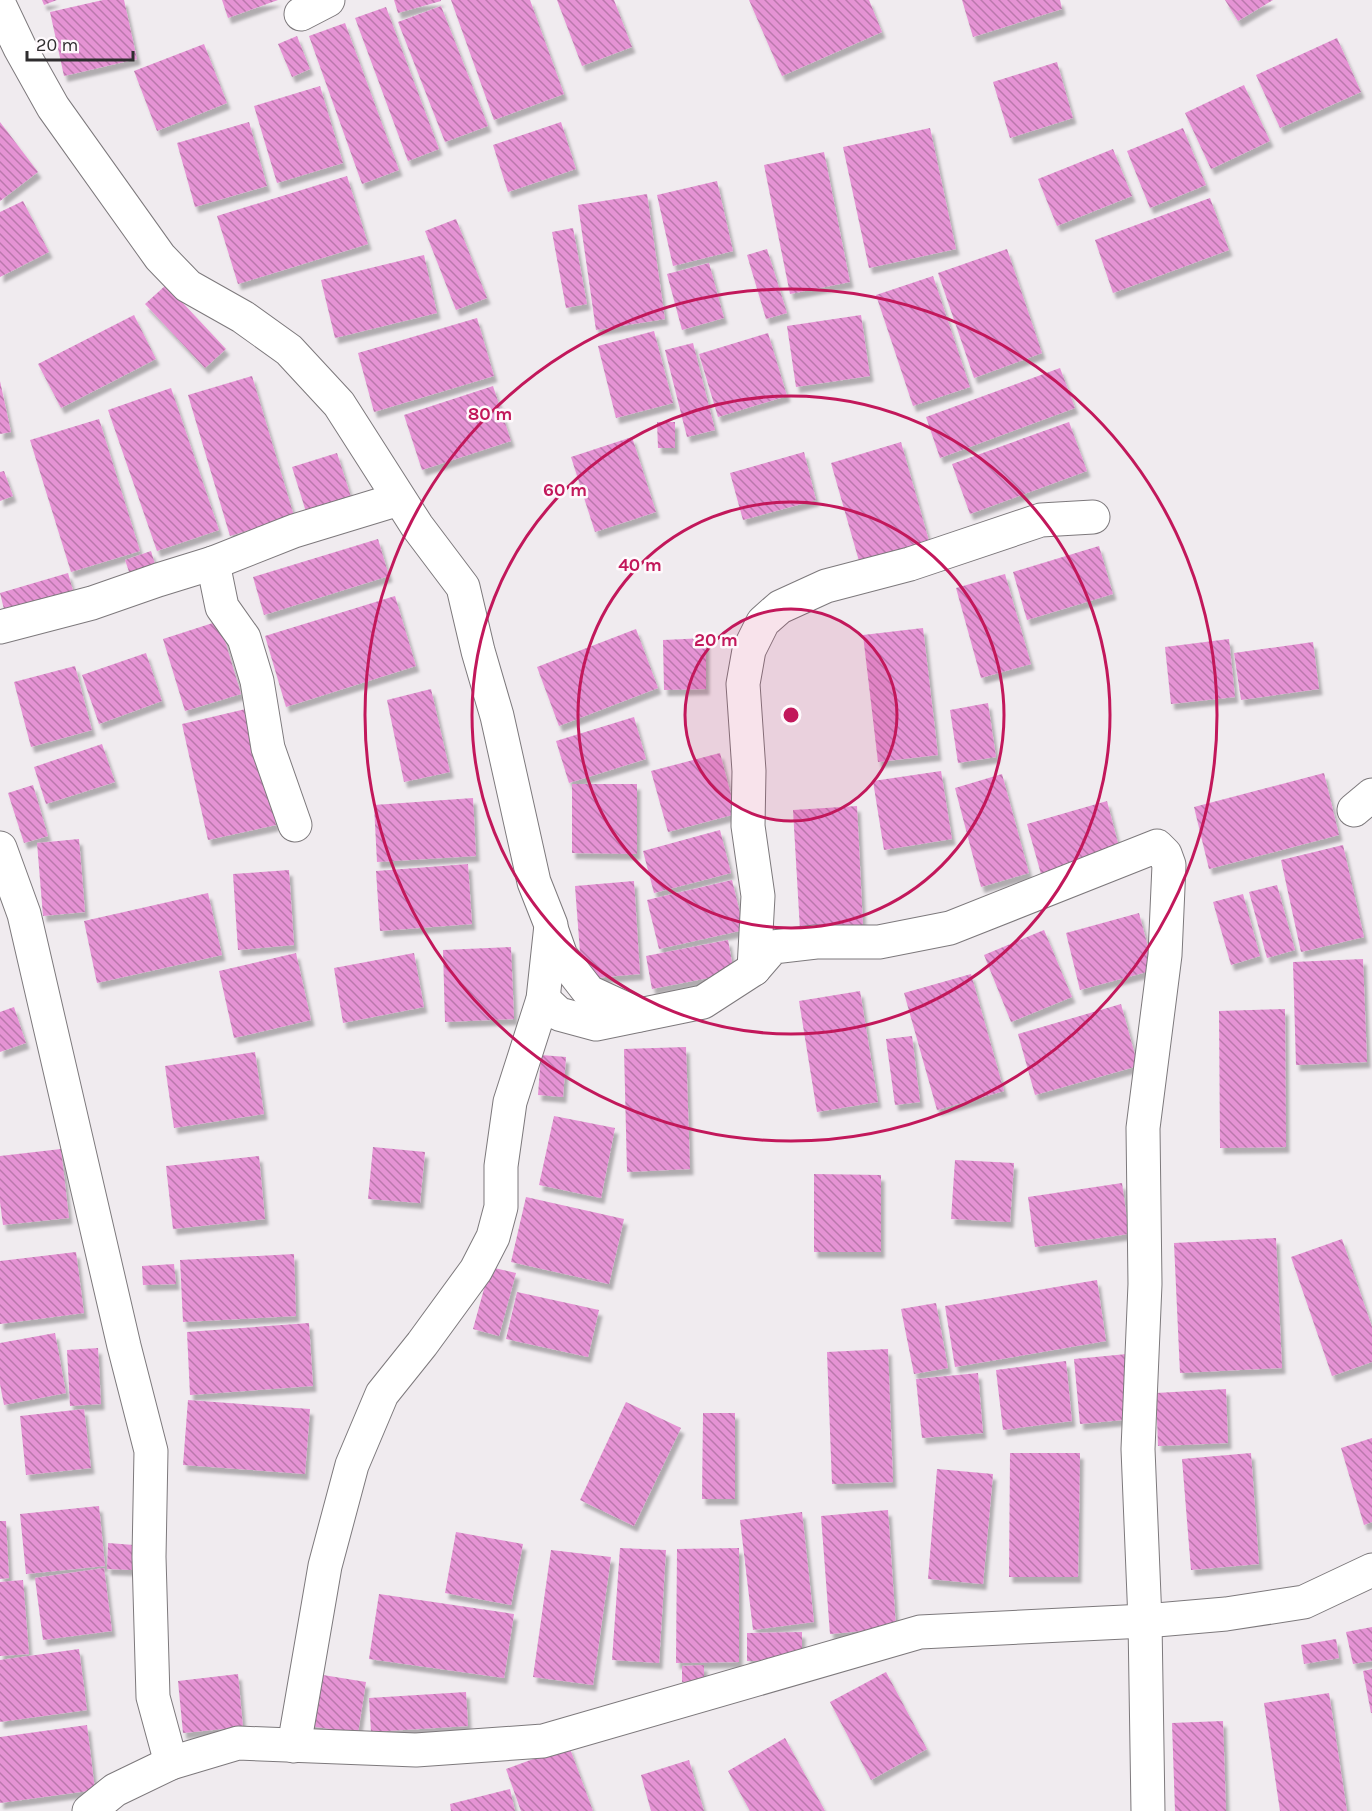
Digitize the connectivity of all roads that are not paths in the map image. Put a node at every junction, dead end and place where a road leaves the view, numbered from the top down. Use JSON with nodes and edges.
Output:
{"nodes":[{"id":1,"x":0,"y":6,"type":"edge"},
{"id":2,"x":399,"y":498,"type":"junction"},
{"id":3,"x":1093,"y":517,"type":"dead end"},
{"id":4,"x":213,"y":563,"type":"junction"},
{"id":5,"x":0,"y":627,"type":"edge"},
{"id":6,"x":295,"y":825,"type":"dead end"},
{"id":7,"x":0,"y":848,"type":"edge"},
{"id":8,"x":550,"y":925,"type":"junction"},
{"id":9,"x":754,"y":969,"type":"junction"},
{"id":10,"x":543,"y":999,"type":"junction"},
{"id":11,"x":639,"y":1015,"type":"junction"},
{"id":12,"x":1372,"y":1570,"type":"edge"},
{"id":13,"x":1145,"y":1621,"type":"junction"},
{"id":14,"x":294,"y":1746,"type":"junction"},
{"id":15,"x":171,"y":1763,"type":"junction"},
{"id":16,"x":89,"y":1811,"type":"edge"},
{"id":17,"x":1148,"y":1811,"type":"edge"}],
"edges":[{"from":1,"to":2,"type":"street"},
{"from":2,"to":4,"type":"street"},
{"from":2,"to":8,"type":"street"},
{"from":3,"to":9,"type":"street"},
{"from":4,"to":5,"type":"street"},
{"from":4,"to":6,"type":"street"},
{"from":7,"to":15,"type":"street"},
{"from":8,"to":10,"type":"street"},
{"from":8,"to":11,"type":"street"},
{"from":9,"to":11,"type":"street"},
{"from":9,"to":13,"type":"street"},
{"from":10,"to":11,"type":"street"},
{"from":10,"to":14,"type":"street"},
{"from":12,"to":13,"type":"street"},
{"from":13,"to":14,"type":"street"},
{"from":13,"to":17,"type":"street"},
{"from":14,"to":15,"type":"street"},
{"from":15,"to":16,"type":"street"}]}
